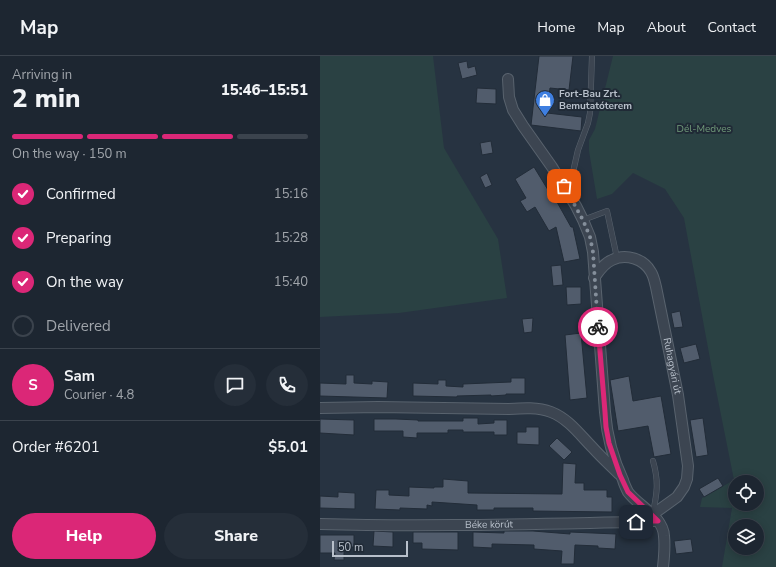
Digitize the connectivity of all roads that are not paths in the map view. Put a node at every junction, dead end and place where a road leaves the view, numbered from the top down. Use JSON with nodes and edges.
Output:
{"nodes":[{"id":1,"x":592,"y":56,"type":"edge"},
{"id":2,"x":508,"y":79,"type":"dead end"},
{"id":3,"x":566,"y":190,"type":"junction"},
{"id":4,"x":583,"y":220,"type":"junction"},
{"id":5,"x":617,"y":258,"type":"junction"},
{"id":6,"x":594,"y":278,"type":"junction"},
{"id":7,"x":320,"y":408,"type":"edge"},
{"id":8,"x":653,"y":461,"type":"dead end"},
{"id":9,"x":620,"y":475,"type":"junction"},
{"id":10,"x":655,"y":518,"type":"junction"},
{"id":11,"x":320,"y":524,"type":"edge"},
{"id":12,"x":664,"y":567,"type":"edge"}],
"edges":[{"from":1,"to":3,"type":"lane"},
{"from":2,"to":3,"type":"street"},
{"from":3,"to":4,"type":"street"},
{"from":4,"to":5,"type":"lane"},
{"from":4,"to":6,"type":"street"},
{"from":5,"to":6,"type":"street"},
{"from":5,"to":10,"type":"street","name":"Ruhagyári út"},
{"from":6,"to":9,"type":"street"},
{"from":7,"to":9,"type":"street"},
{"from":8,"to":10,"type":"lane"},
{"from":9,"to":10,"type":"street"},
{"from":10,"to":11,"type":"street","name":"Béke körút"},
{"from":10,"to":12,"type":"street"}]}
